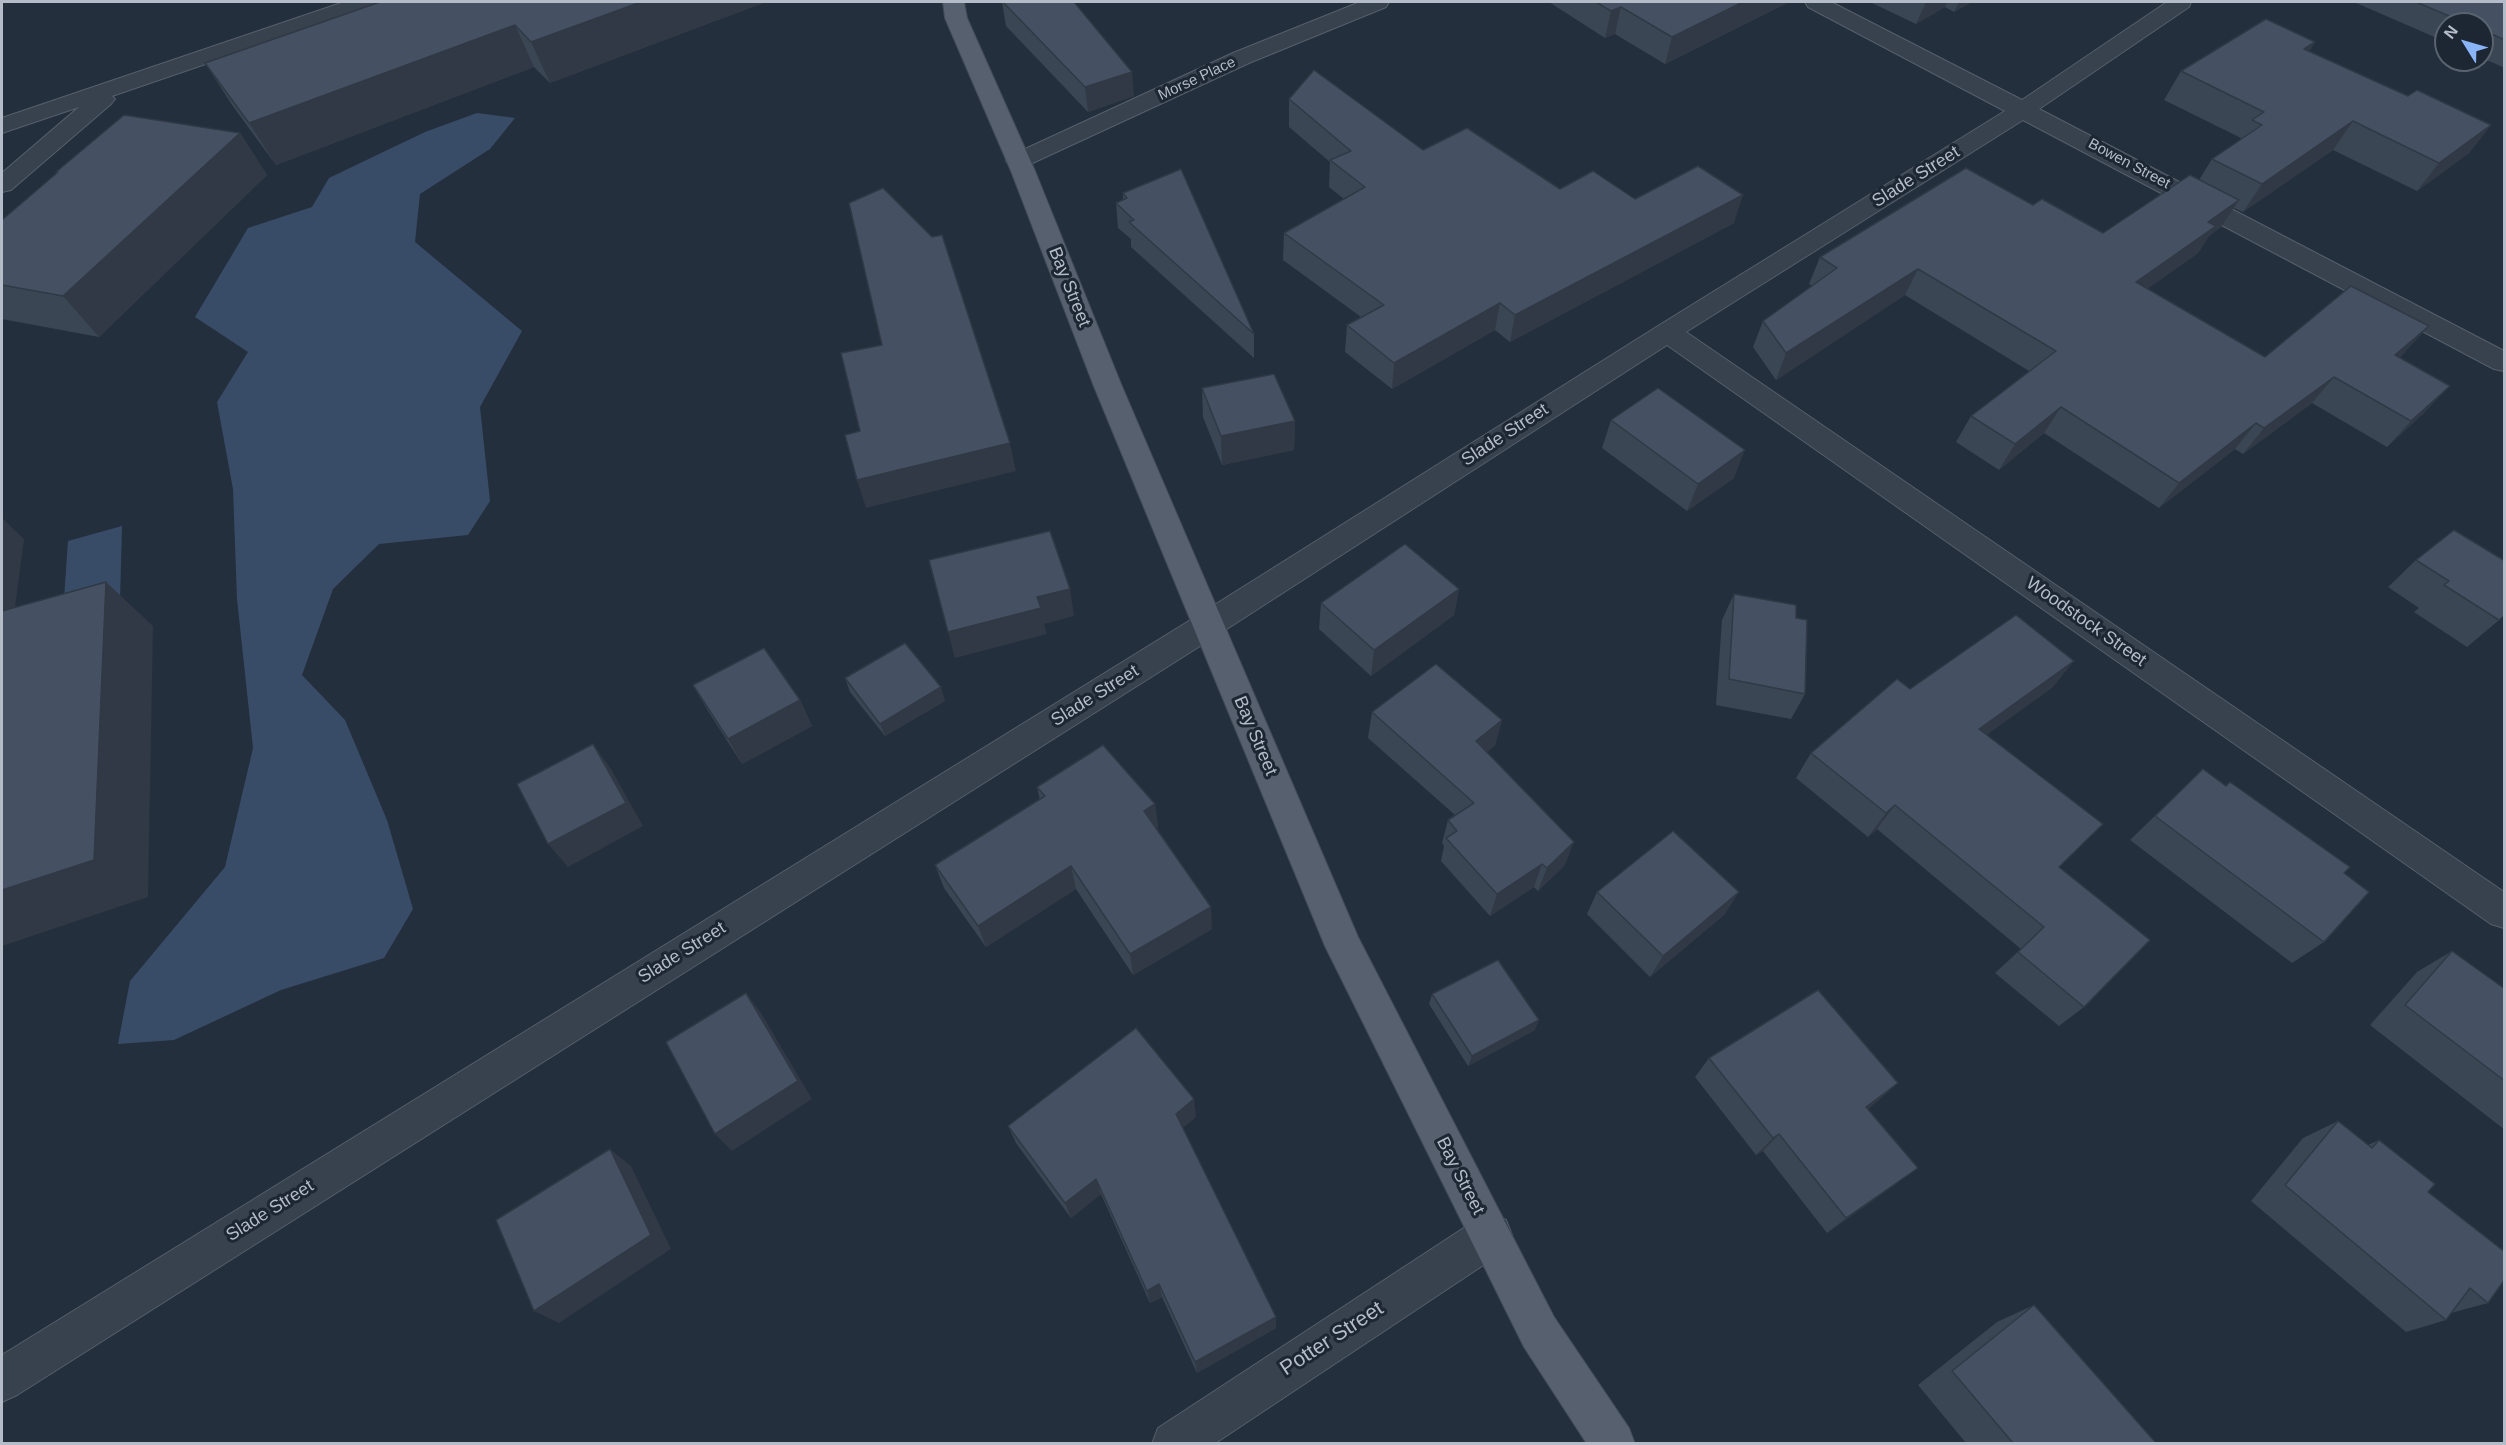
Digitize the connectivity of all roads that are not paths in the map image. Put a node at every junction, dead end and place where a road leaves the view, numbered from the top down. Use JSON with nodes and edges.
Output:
{"nodes":[{"id":1,"x":364,"y":2,"type":"edge"},
{"id":2,"x":953,"y":2,"type":"edge"},
{"id":3,"x":1378,"y":2,"type":"edge"},
{"id":4,"x":1816,"y":2,"type":"edge"},
{"id":5,"x":2181,"y":2,"type":"edge"},
{"id":6,"x":120,"y":85,"type":"junction"},
{"id":7,"x":2024,"y":109,"type":"junction"},
{"id":8,"x":2,"y":126,"type":"edge"},
{"id":9,"x":1018,"y":162,"type":"junction"},
{"id":10,"x":2,"y":185,"type":"edge"},
{"id":11,"x":1667,"y":332,"type":"junction"},
{"id":12,"x":2505,"y":362,"type":"edge"},
{"id":13,"x":1208,"y":625,"type":"junction"},
{"id":14,"x":2505,"y":912,"type":"edge"},
{"id":15,"x":1491,"y":1235,"type":"junction"},
{"id":16,"x":2,"y":1380,"type":"edge"},
{"id":17,"x":1173,"y":1443,"type":"edge"},
{"id":18,"x":1613,"y":1443,"type":"edge"}],
"edges":[{"from":1,"to":6,"type":"street"},
{"from":2,"to":9,"type":"main road","name":"Bay Street"},
{"from":3,"to":9,"type":"street","name":"Morse Place"},
{"from":4,"to":7,"type":"street","name":"Bowen Street"},
{"from":5,"to":7,"type":"street","name":"Slade Street"},
{"from":6,"to":8,"type":"street"},
{"from":6,"to":10,"type":"street"},
{"from":7,"to":11,"type":"street","name":"Slade Street"},
{"from":7,"to":12,"type":"street","name":"Bowen Street"},
{"from":9,"to":13,"type":"main road","name":"Bay Street"},
{"from":11,"to":13,"type":"street","name":"Slade Street"},
{"from":11,"to":14,"type":"street","name":"Woodstock Street"},
{"from":13,"to":15,"type":"main road","name":"Bay Street"},
{"from":13,"to":16,"type":"street","name":"Slade Street"},
{"from":15,"to":17,"type":"street","name":"Potter Street"},
{"from":15,"to":18,"type":"main road","name":"Bay Street"}]}
